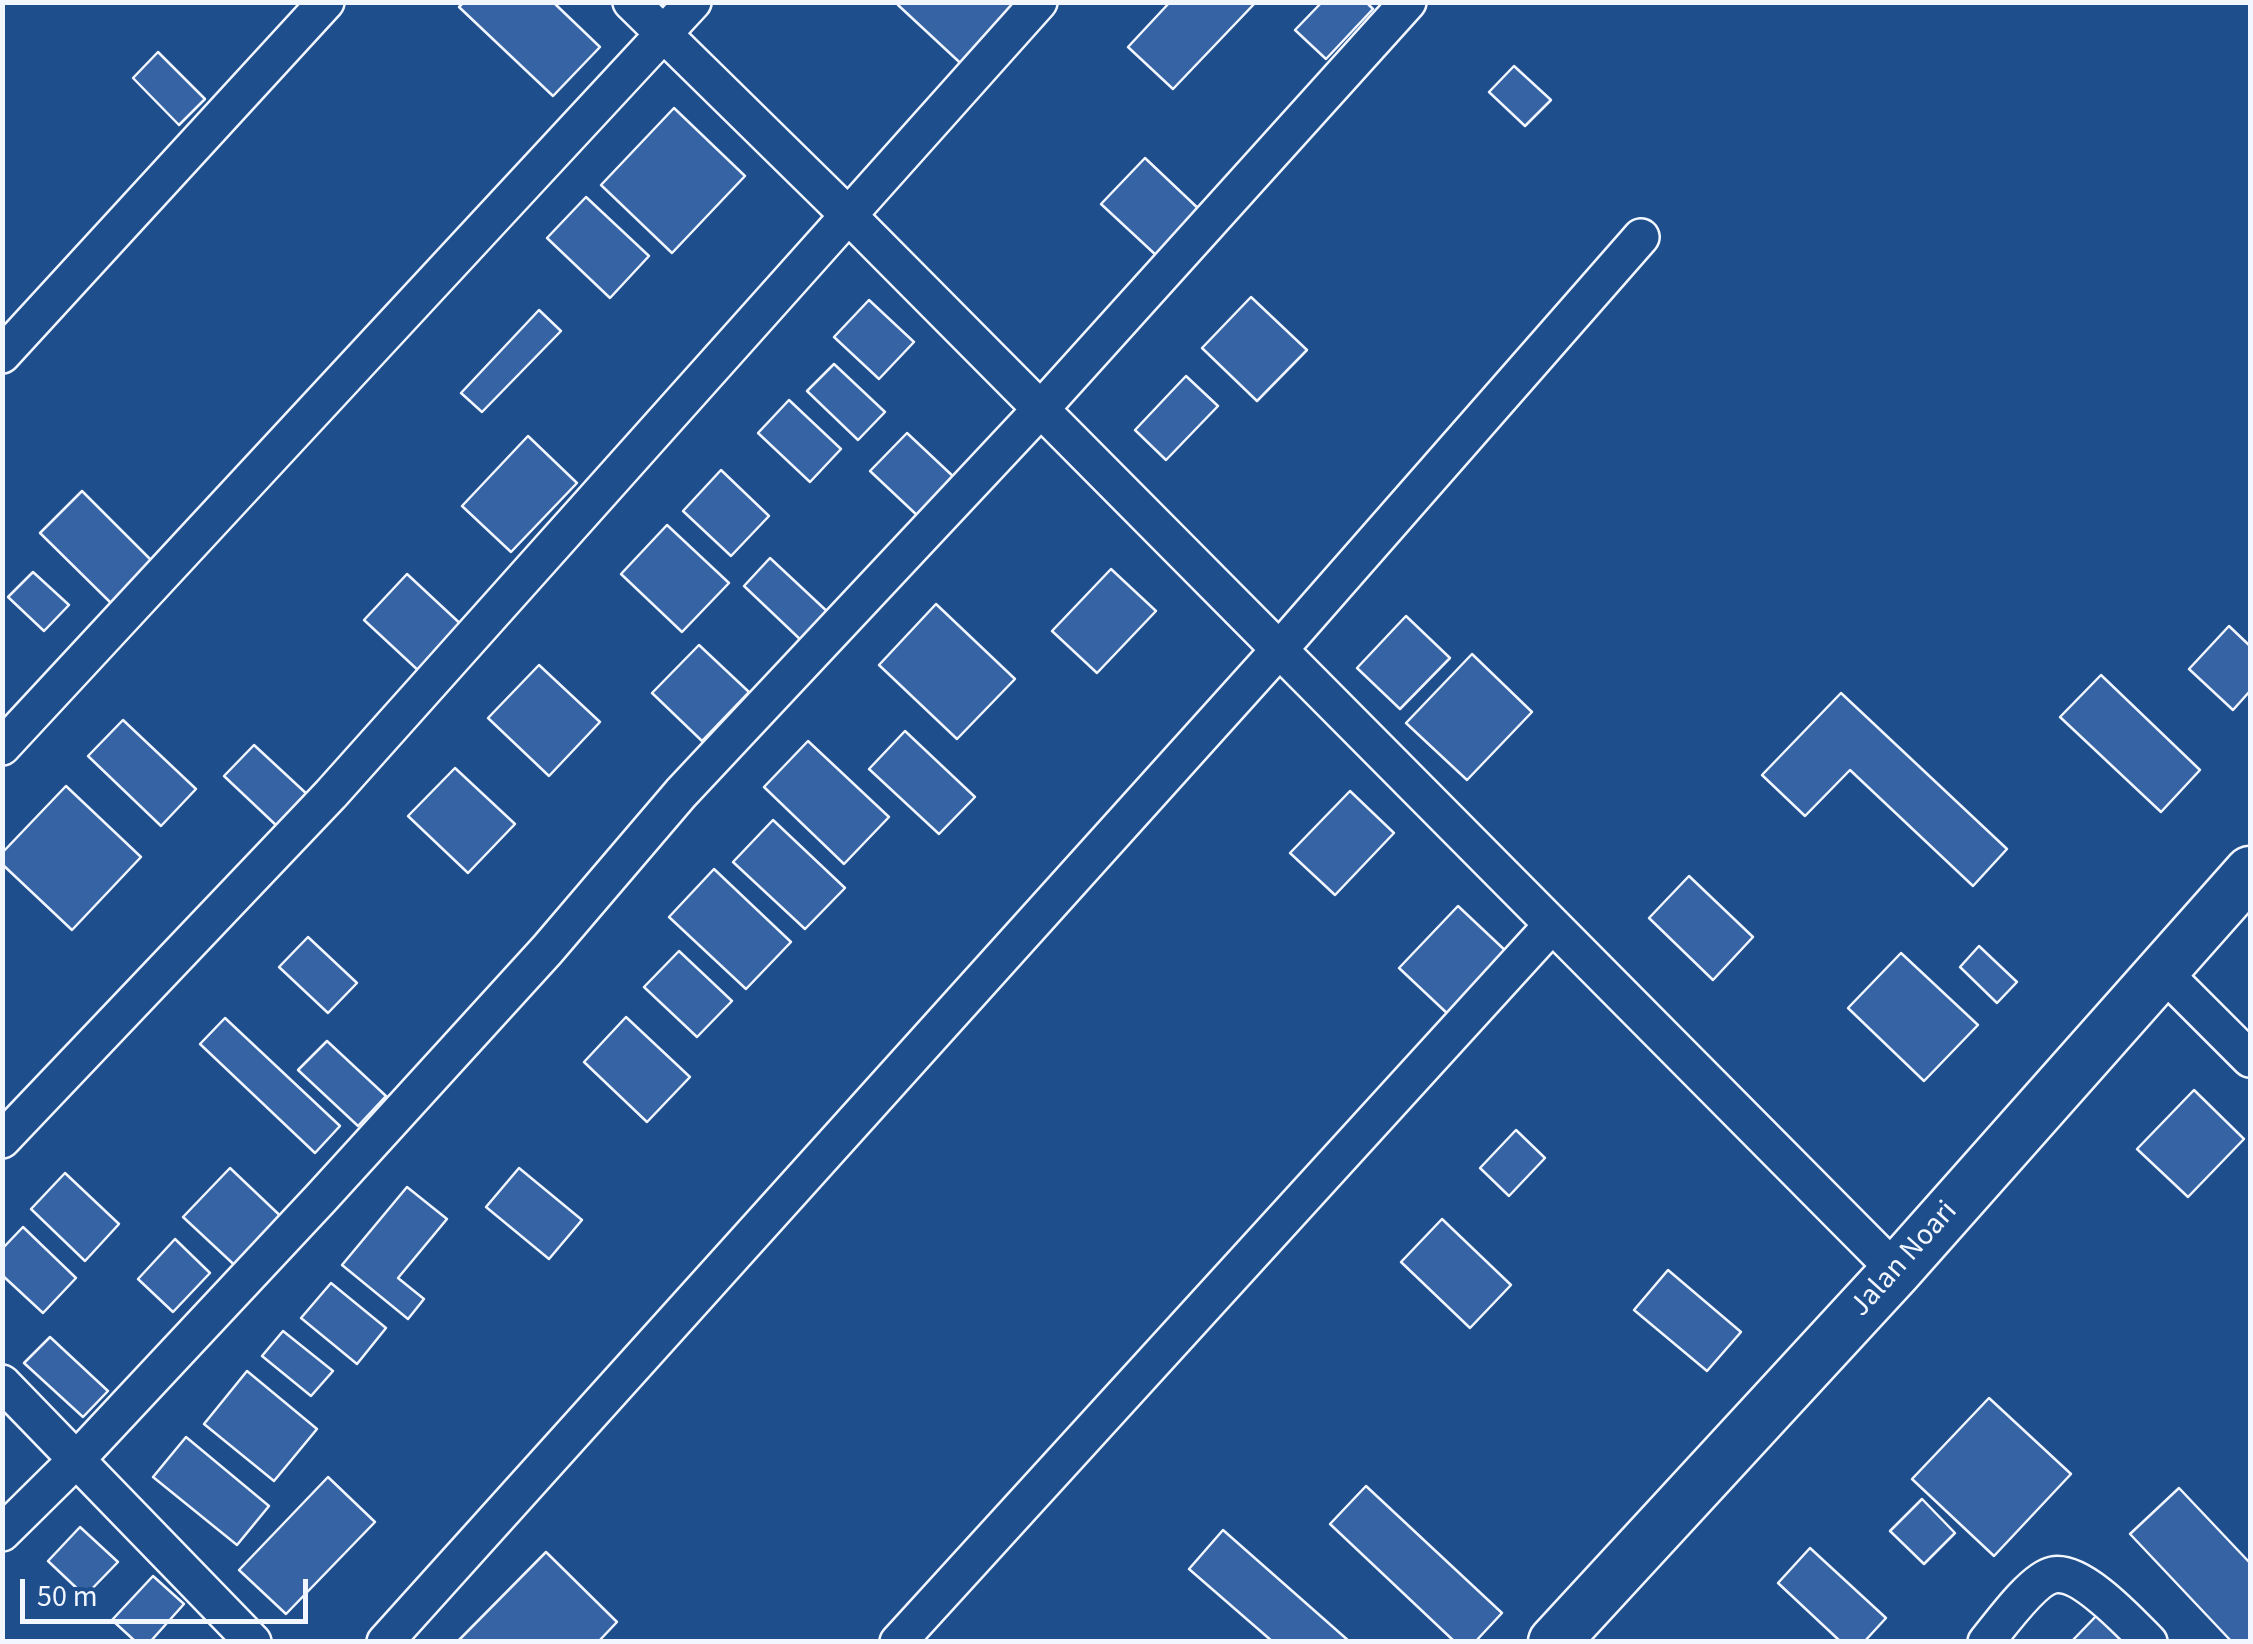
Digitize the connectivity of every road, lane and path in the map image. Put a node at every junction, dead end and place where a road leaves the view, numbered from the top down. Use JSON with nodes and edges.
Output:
{"nodes":[{"id":1,"x":326,"y":2,"type":"edge"},
{"id":2,"x":631,"y":2,"type":"edge"},
{"id":3,"x":693,"y":2,"type":"edge"},
{"id":4,"x":1039,"y":2,"type":"edge"},
{"id":5,"x":1408,"y":2,"type":"edge"},
{"id":6,"x":664,"y":35,"type":"junction"},
{"id":7,"x":848,"y":215,"type":"junction"},
{"id":8,"x":1641,"y":237,"type":"dead end"},
{"id":9,"x":2,"y":355,"type":"edge"},
{"id":10,"x":1039,"y":411,"type":"junction"},
{"id":11,"x":1278,"y":651,"type":"junction"},
{"id":12,"x":2,"y":748,"type":"edge"},
{"id":13,"x":2250,"y":872,"type":"edge"},
{"id":14,"x":1552,"y":925,"type":"junction"},
{"id":15,"x":2162,"y":972,"type":"junction"},
{"id":16,"x":2250,"y":1060,"type":"edge"},
{"id":17,"x":2,"y":1140,"type":"edge"},
{"id":18,"x":1896,"y":1271,"type":"junction"},
{"id":19,"x":2,"y":1383,"type":"edge"},
{"id":20,"x":76,"y":1460,"type":"junction"},
{"id":21,"x":2,"y":1534,"type":"edge"},
{"id":22,"x":253,"y":1642,"type":"edge"},
{"id":23,"x":385,"y":1642,"type":"edge"},
{"id":24,"x":898,"y":1642,"type":"edge"},
{"id":25,"x":1554,"y":1642,"type":"edge"},
{"id":26,"x":1986,"y":1642,"type":"edge"},
{"id":27,"x":2149,"y":1642,"type":"edge"}],
"edges":[{"from":1,"to":9,"type":"street"},
{"from":2,"to":6,"type":"street"},
{"from":3,"to":6,"type":"street"},
{"from":4,"to":7,"type":"street"},
{"from":5,"to":10,"type":"street"},
{"from":6,"to":7,"type":"street"},
{"from":6,"to":12,"type":"street"},
{"from":7,"to":10,"type":"street"},
{"from":7,"to":17,"type":"street"},
{"from":8,"to":11,"type":"street"},
{"from":10,"to":11,"type":"street"},
{"from":10,"to":20,"type":"street"},
{"from":11,"to":14,"type":"street"},
{"from":11,"to":23,"type":"street"},
{"from":13,"to":15,"type":"street","name":"Jalan Noari"},
{"from":14,"to":18,"type":"street"},
{"from":14,"to":24,"type":"street"},
{"from":15,"to":16,"type":"street"},
{"from":15,"to":18,"type":"street","name":"Jalan Noari"},
{"from":18,"to":25,"type":"street","name":"Jalan Noari"},
{"from":19,"to":20,"type":"street"},
{"from":20,"to":21,"type":"street"},
{"from":20,"to":22,"type":"street"},
{"from":26,"to":27,"type":"street"}]}
